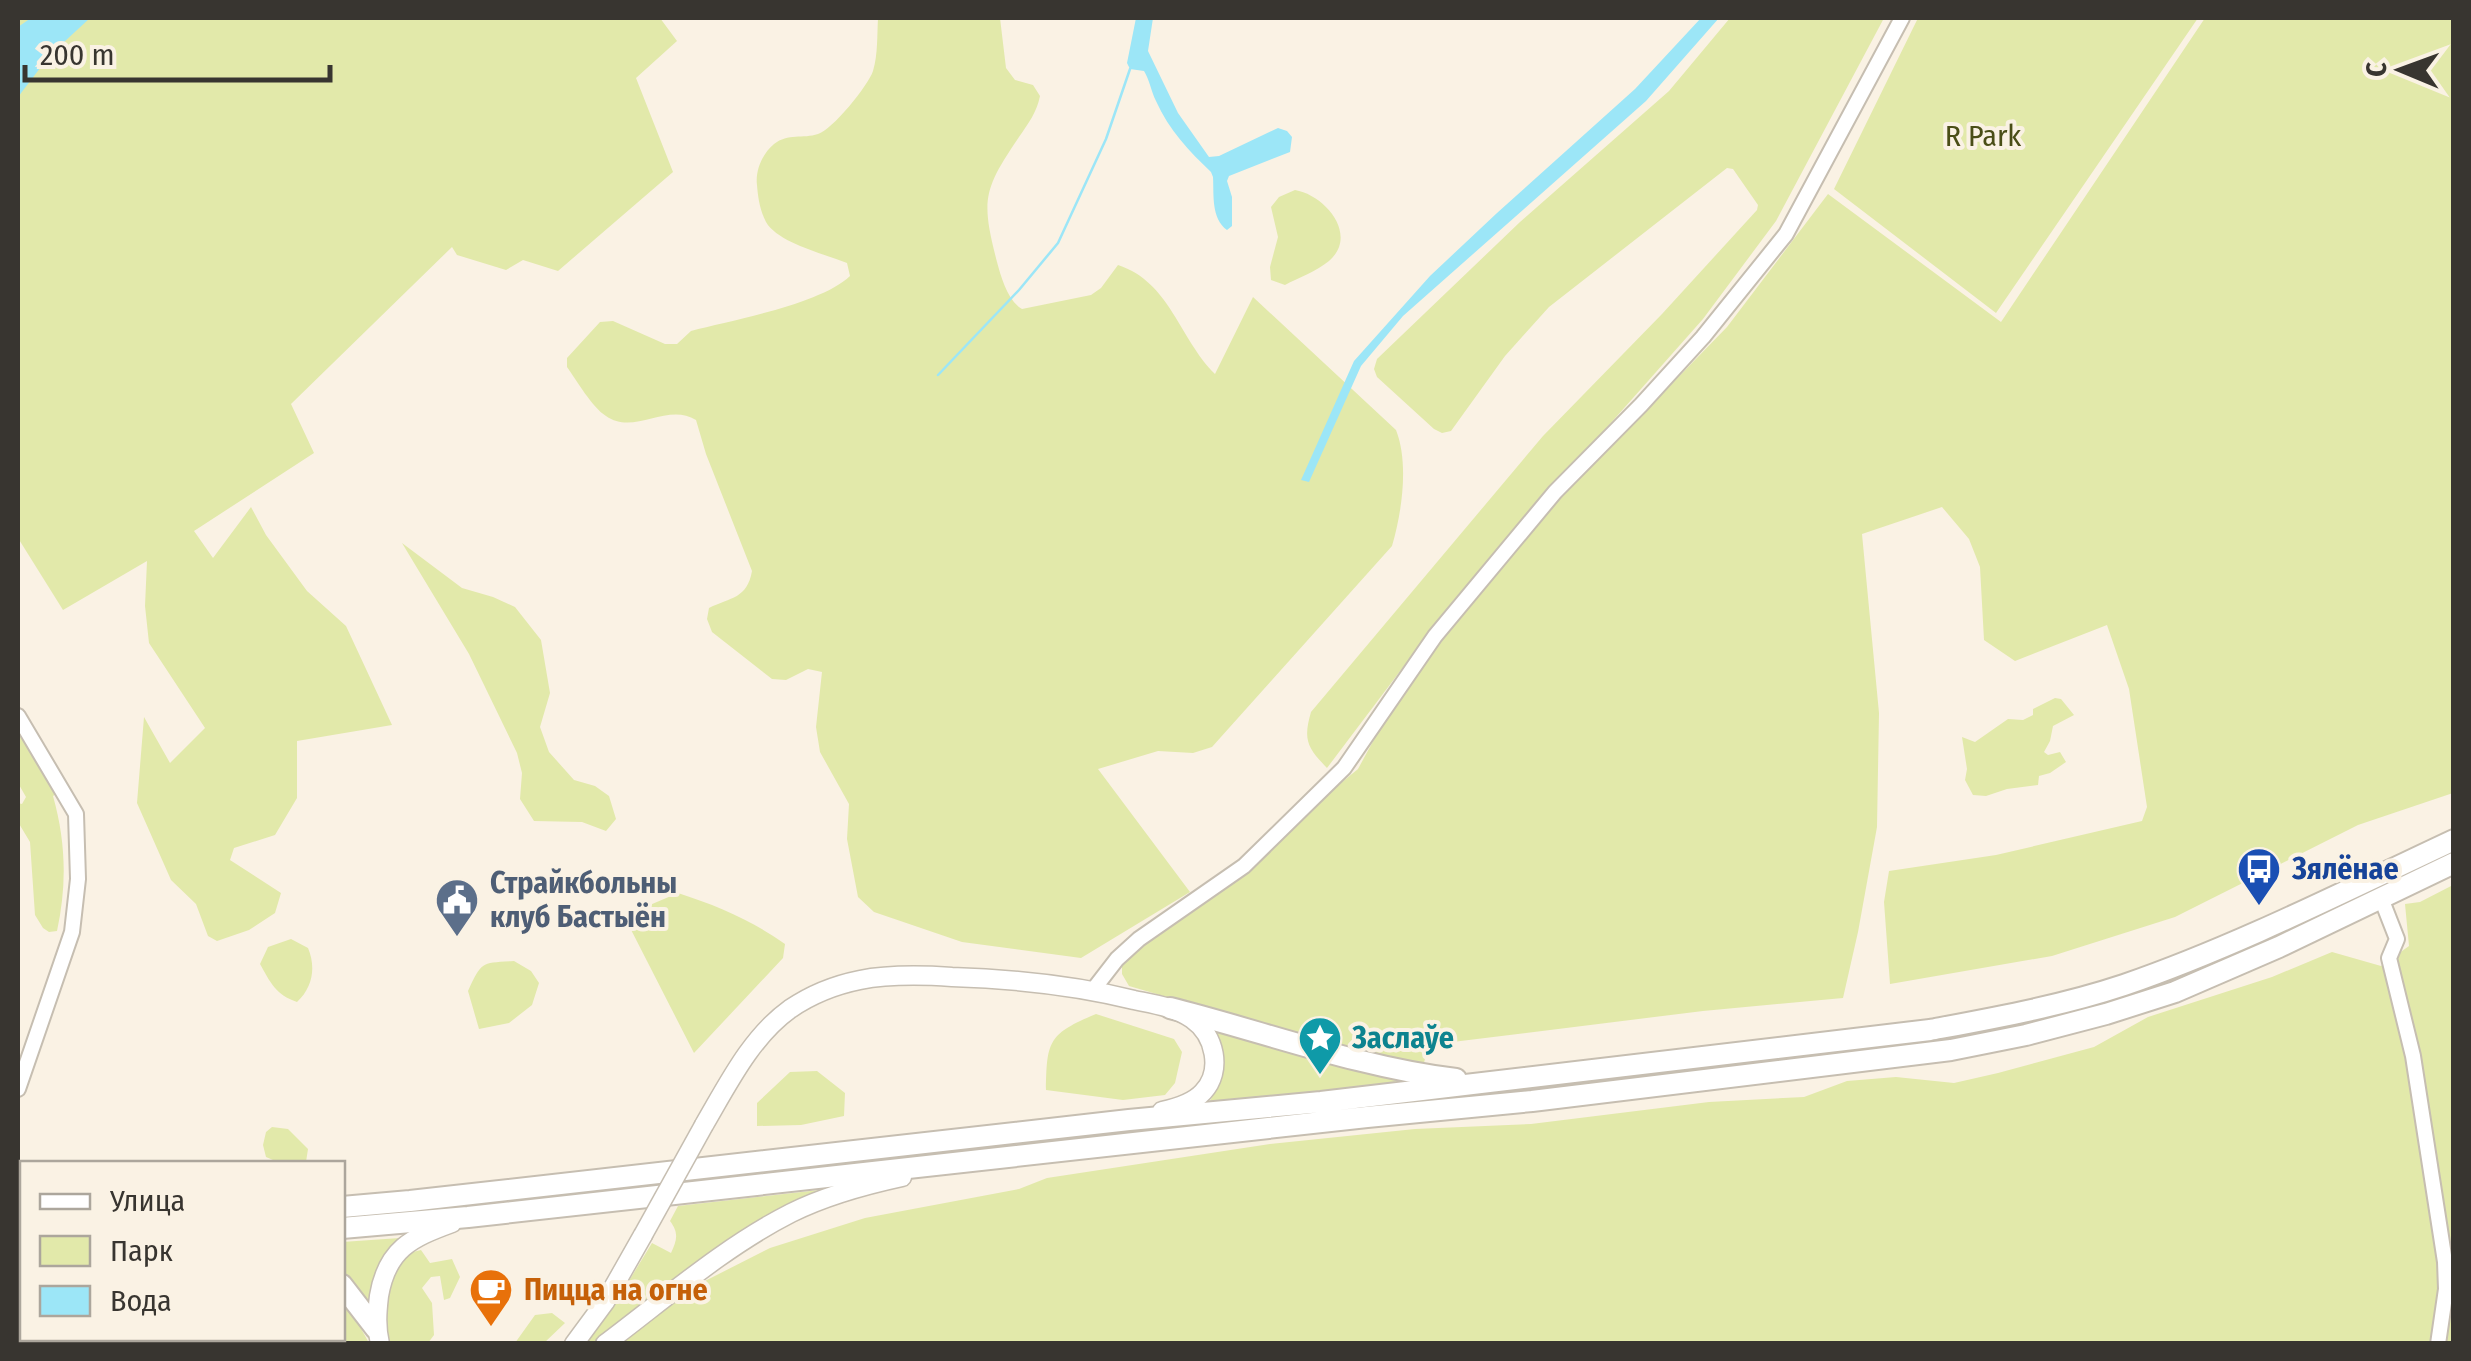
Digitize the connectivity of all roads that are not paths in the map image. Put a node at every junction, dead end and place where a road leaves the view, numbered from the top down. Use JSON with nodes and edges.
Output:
{"nodes":[{"id":1,"x":1902,"y":18,"type":"edge"},
{"id":2,"x":18,"y":716,"type":"edge"},
{"id":3,"x":2454,"y":840,"type":"edge"},
{"id":4,"x":2454,"y":863,"type":"edge"},
{"id":5,"x":2382,"y":898,"type":"junction"},
{"id":6,"x":1093,"y":990,"type":"junction"},
{"id":7,"x":1170,"y":1008,"type":"junction"},
{"id":8,"x":1487,"y":1082,"type":"junction"},
{"id":9,"x":18,"y":1089,"type":"edge"},
{"id":10,"x":1129,"y":1120,"type":"junction"},
{"id":11,"x":964,"y":1164,"type":"junction"},
{"id":12,"x":345,"y":1207,"type":"edge"},
{"id":13,"x":468,"y":1217,"type":"junction"},
{"id":14,"x":345,"y":1228,"type":"edge"},
{"id":15,"x":345,"y":1290,"type":"edge"},
{"id":16,"x":378,"y":1336,"type":"edge"},
{"id":17,"x":574,"y":1344,"type":"edge"},
{"id":18,"x":605,"y":1344,"type":"edge"},
{"id":19,"x":2438,"y":1344,"type":"edge"}],
"edges":[{"from":1,"to":6,"type":"street"},
{"from":2,"to":9,"type":"street"},
{"from":3,"to":8,"type":"highway"},
{"from":4,"to":5,"type":"highway"},
{"from":5,"to":11,"type":"highway"},
{"from":5,"to":19,"type":"street"},
{"from":6,"to":7,"type":"main road"},
{"from":6,"to":17,"type":"main road","bridge":true},
{"from":7,"to":8,"type":"highway"},
{"from":7,"to":10,"type":"main road"},
{"from":8,"to":10,"type":"highway"},
{"from":10,"to":12,"type":"highway"},
{"from":11,"to":13,"type":"highway"},
{"from":11,"to":18,"type":"main road"},
{"from":13,"to":14,"type":"highway"},
{"from":13,"to":16,"type":"main road"},
{"from":15,"to":16,"type":"highway"}]}
